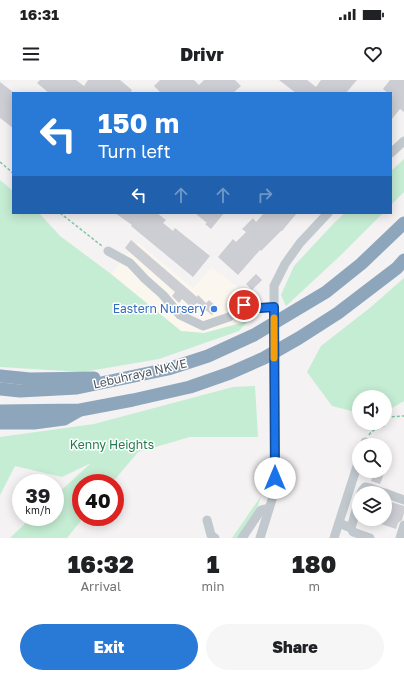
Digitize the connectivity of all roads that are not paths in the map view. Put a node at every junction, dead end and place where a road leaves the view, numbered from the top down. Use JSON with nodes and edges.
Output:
{"nodes":[{"id":1,"x":404,"y":141,"type":"edge"},
{"id":2,"x":392,"y":152,"type":"edge"},
{"id":3,"x":327,"y":214,"type":"edge"},
{"id":4,"x":404,"y":223,"type":"edge"},
{"id":5,"x":108,"y":251,"type":"road end"},
{"id":6,"x":404,"y":260,"type":"edge"},
{"id":7,"x":274,"y":307,"type":"junction"},
{"id":8,"x":0,"y":376,"type":"edge"},
{"id":9,"x":104,"y":382,"type":"junction"},
{"id":10,"x":0,"y":389,"type":"edge"},
{"id":11,"x":80,"y":410,"type":"junction"},
{"id":12,"x":0,"y":411,"type":"edge"},
{"id":13,"x":0,"y":423,"type":"edge"},
{"id":14,"x":353,"y":478,"type":"edge"},
{"id":15,"x":392,"y":496,"type":"edge"},
{"id":16,"x":404,"y":500,"type":"edge"},
{"id":17,"x":269,"y":508,"type":"junction"},
{"id":18,"x":207,"y":520,"type":"dead end"},
{"id":19,"x":339,"y":523,"type":"junction"},
{"id":20,"x":352,"y":524,"type":"edge"},
{"id":21,"x":404,"y":525,"type":"edge"},
{"id":22,"x":351,"y":528,"type":"junction"},
{"id":23,"x":215,"y":538,"type":"edge"},
{"id":24,"x":242,"y":538,"type":"edge"},
{"id":25,"x":260,"y":538,"type":"edge"},
{"id":26,"x":334,"y":538,"type":"edge"},
{"id":27,"x":370,"y":538,"type":"edge"},
{"id":28,"x":400,"y":538,"type":"edge"}],
"edges":[{"from":1,"to":2,"type":"street"},
{"from":3,"to":7,"type":"street"},
{"from":4,"to":9,"type":"highway","name":"Lebuhraya NKVE"},
{"from":5,"to":7,"type":"street"},
{"from":6,"to":11,"type":"highway","name":"Lebuhraya NKVE"},
{"from":7,"to":17,"type":"street"},
{"from":8,"to":9,"type":"highway"},
{"from":9,"to":10,"type":"highway","name":"Lebuhraya NKVE"},
{"from":11,"to":12,"type":"highway","name":"Lebuhraya NKVE"},
{"from":11,"to":13,"type":"highway"},
{"from":14,"to":19,"type":"street"},
{"from":15,"to":16,"type":"street"},
{"from":17,"to":24,"type":"street"},
{"from":17,"to":25,"type":"street"},
{"from":18,"to":23,"type":"street"},
{"from":19,"to":22,"type":"street"},
{"from":19,"to":26,"type":"street"},
{"from":20,"to":22,"type":"street"},
{"from":21,"to":28,"type":"street"},
{"from":22,"to":27,"type":"street"}]}
